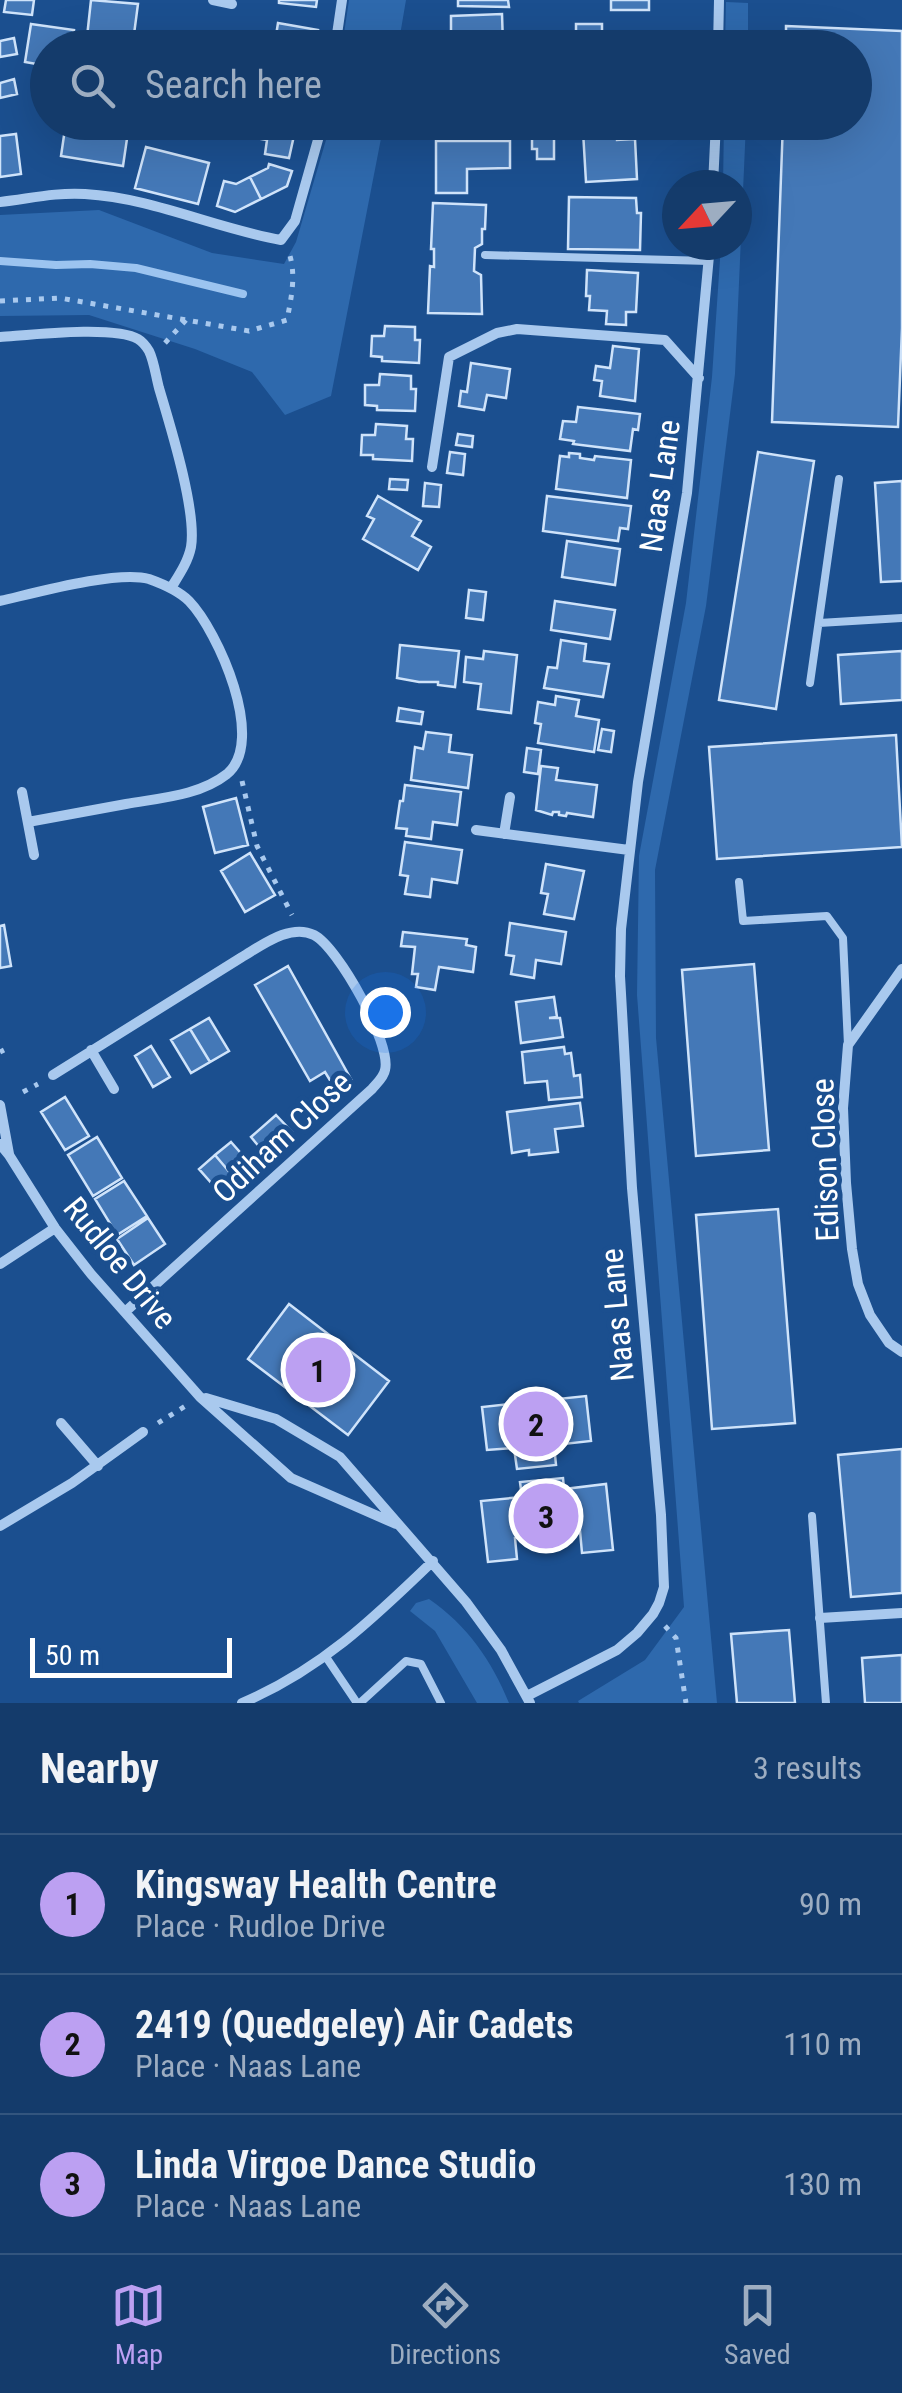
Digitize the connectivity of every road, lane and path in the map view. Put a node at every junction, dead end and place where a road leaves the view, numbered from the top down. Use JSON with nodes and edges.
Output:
{"nodes":[{"id":1,"x":213,"y":0,"type":"edge"},
{"id":2,"x":342,"y":0,"type":"edge"},
{"id":3,"x":719,"y":0,"type":"edge"},
{"id":4,"x":232,"y":4,"type":"dead end"},
{"id":5,"x":338,"y":30,"type":"edge"},
{"id":6,"x":718,"y":30,"type":"edge"},
{"id":7,"x":318,"y":140,"type":"edge"},
{"id":8,"x":715,"y":140,"type":"edge"},
{"id":9,"x":714,"y":170,"type":"edge"},
{"id":10,"x":0,"y":202,"type":"edge"},
{"id":11,"x":280,"y":240,"type":"junction"},
{"id":12,"x":485,"y":254,"type":"dead end"},
{"id":13,"x":709,"y":261,"type":"joint"},
{"id":14,"x":0,"y":301,"type":"edge"},
{"id":15,"x":186,"y":320,"type":"junction"},
{"id":16,"x":0,"y":337,"type":"edge"},
{"id":17,"x":149,"y":351,"type":"junction"},
{"id":18,"x":699,"y":378,"type":"junction"},
{"id":19,"x":432,"y":468,"type":"dead end"},
{"id":20,"x":840,"y":480,"type":"dead end"},
{"id":21,"x":171,"y":588,"type":"junction"},
{"id":22,"x":0,"y":601,"type":"edge"},
{"id":23,"x":902,"y":618,"type":"edge"},
{"id":24,"x":819,"y":623,"type":"junction"},
{"id":25,"x":810,"y":684,"type":"dead end"},
{"id":26,"x":237,"y":759,"type":"junction"},
{"id":27,"x":22,"y":792,"type":"dead end"},
{"id":28,"x":510,"y":797,"type":"dead end"},
{"id":29,"x":28,"y":822,"type":"junction"},
{"id":30,"x":476,"y":830,"type":"dead end"},
{"id":31,"x":504,"y":834,"type":"junction"},
{"id":32,"x":629,"y":850,"type":"junction"},
{"id":33,"x":34,"y":855,"type":"dead end"},
{"id":34,"x":739,"y":882,"type":"dead end"},
{"id":35,"x":302,"y":934,"type":"junction"},
{"id":36,"x":902,"y":969,"type":"edge"},
{"id":37,"x":848,"y":1045,"type":"junction"},
{"id":38,"x":91,"y":1050,"type":"junction"},
{"id":39,"x":53,"y":1074,"type":"dead end"},
{"id":40,"x":114,"y":1089,"type":"dead end"},
{"id":41,"x":0,"y":1106,"type":"edge"},
{"id":42,"x":0,"y":1144,"type":"edge"},
{"id":43,"x":9,"y":1155,"type":"junction"},
{"id":44,"x":55,"y":1228,"type":"junction"},
{"id":45,"x":0,"y":1264,"type":"edge"},
{"id":46,"x":125,"y":1312,"type":"junction"},
{"id":47,"x":902,"y":1352,"type":"edge"},
{"id":48,"x":200,"y":1397,"type":"junction"},
{"id":49,"x":61,"y":1424,"type":"dead end"},
{"id":50,"x":143,"y":1432,"type":"joint"},
{"id":51,"x":98,"y":1466,"type":"junction"},
{"id":52,"x":812,"y":1516,"type":"dead end"},
{"id":53,"x":396,"y":1524,"type":"junction"},
{"id":54,"x":0,"y":1526,"type":"edge"},
{"id":55,"x":433,"y":1561,"type":"junction"},
{"id":56,"x":902,"y":1613,"type":"edge"},
{"id":57,"x":652,"y":1614,"type":"junction"},
{"id":58,"x":820,"y":1618,"type":"junction"},
{"id":59,"x":326,"y":1656,"type":"junction"},
{"id":60,"x":529,"y":1700,"type":"edge"},
{"id":61,"x":242,"y":1703,"type":"edge"},
{"id":62,"x":359,"y":1703,"type":"edge"},
{"id":63,"x":441,"y":1703,"type":"edge"},
{"id":64,"x":686,"y":1703,"type":"edge"},
{"id":65,"x":826,"y":1703,"type":"edge"}],
"edges":[{"from":1,"to":4,"type":"street"},
{"from":2,"to":5,"type":"street"},
{"from":3,"to":6,"type":"street"},
{"from":7,"to":11,"type":"street"},
{"from":8,"to":9,"type":"street"},
{"from":10,"to":11,"type":"street"},
{"from":11,"to":15,"type":"path"},
{"from":12,"to":13,"type":"lane"},
{"from":13,"to":18,"type":"street","name":"Naas Lane"},
{"from":14,"to":15,"type":"path"},
{"from":15,"to":17,"type":"path"},
{"from":16,"to":17,"type":"street"},
{"from":17,"to":21,"type":"street"},
{"from":18,"to":19,"type":"street"},
{"from":18,"to":32,"type":"street","name":"Naas Lane"},
{"from":20,"to":24,"type":"lane"},
{"from":21,"to":22,"type":"street"},
{"from":21,"to":26,"type":"street"},
{"from":23,"to":24,"type":"lane"},
{"from":24,"to":25,"type":"lane"},
{"from":26,"to":29,"type":"street"},
{"from":26,"to":35,"type":"path"},
{"from":27,"to":29,"type":"street"},
{"from":28,"to":31,"type":"street"},
{"from":29,"to":33,"type":"street"},
{"from":30,"to":31,"type":"street"},
{"from":31,"to":32,"type":"street"},
{"from":32,"to":57,"type":"street","name":"Naas Lane"},
{"from":34,"to":37,"type":"lane"},
{"from":35,"to":38,"type":"street"},
{"from":35,"to":46,"type":"street","name":"Odiham Close"},
{"from":36,"to":37,"type":"street","name":"Edison Close"},
{"from":37,"to":47,"type":"street","name":"Edison Close"},
{"from":38,"to":39,"type":"street"},
{"from":38,"to":40,"type":"street"},
{"from":41,"to":43,"type":"street","name":"Rudloe Drive"},
{"from":42,"to":43,"type":"street","name":"Rudloe Drive"},
{"from":43,"to":44,"type":"street","name":"Rudloe Drive"},
{"from":44,"to":45,"type":"street"},
{"from":44,"to":46,"type":"street","name":"Rudloe Drive"},
{"from":46,"to":48,"type":"street","name":"Rudloe Drive"},
{"from":48,"to":50,"type":"path"},
{"from":48,"to":53,"type":"street","name":"Rudloe Drive"},
{"from":48,"to":53,"type":"street","name":"Rudloe Drive"},
{"from":49,"to":51,"type":"street"},
{"from":50,"to":51,"type":"street"},
{"from":51,"to":54,"type":"street"},
{"from":52,"to":58,"type":"lane"},
{"from":53,"to":55,"type":"street","name":"Rudloe Drive"},
{"from":55,"to":59,"type":"street"},
{"from":55,"to":60,"type":"street","name":"Rudloe Drive"},
{"from":56,"to":58,"type":"street"},
{"from":57,"to":60,"type":"street","name":"Naas Lane"},
{"from":57,"to":64,"type":"path"},
{"from":58,"to":65,"type":"lane"},
{"from":59,"to":61,"type":"street"},
{"from":59,"to":62,"type":"lane"},
{"from":62,"to":63,"type":"lane"}]}
